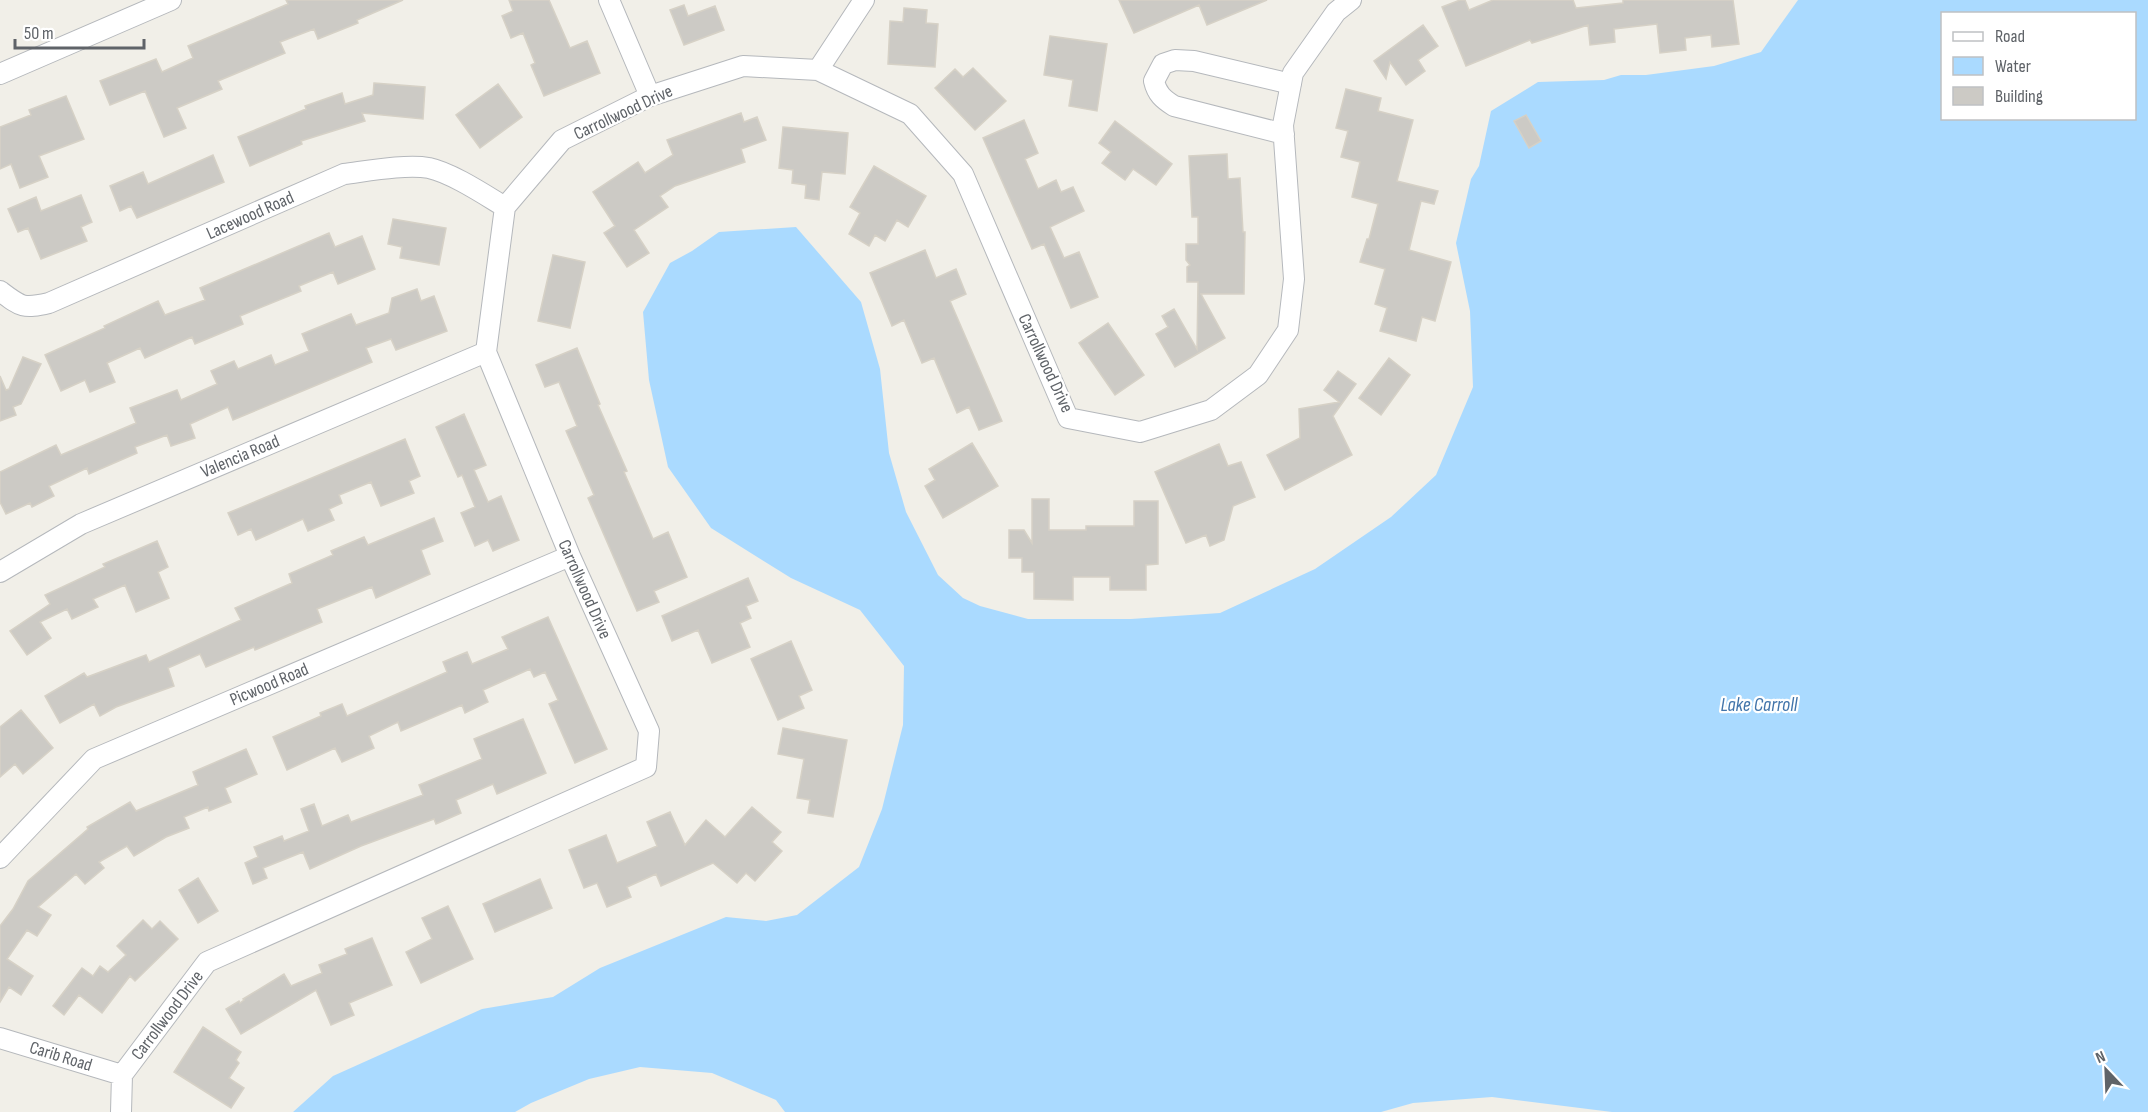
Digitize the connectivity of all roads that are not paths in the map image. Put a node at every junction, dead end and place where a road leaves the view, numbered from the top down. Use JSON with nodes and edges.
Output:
{"nodes":[{"id":1,"x":171,"y":0,"type":"edge"},
{"id":2,"x":609,"y":0,"type":"edge"},
{"id":3,"x":864,"y":0,"type":"edge"},
{"id":4,"x":1351,"y":0,"type":"edge"},
{"id":5,"x":818,"y":70,"type":"junction"},
{"id":6,"x":0,"y":74,"type":"edge"},
{"id":7,"x":1291,"y":84,"type":"junction"},
{"id":8,"x":650,"y":96,"type":"junction"},
{"id":9,"x":1284,"y":134,"type":"junction"},
{"id":10,"x":505,"y":207,"type":"junction"},
{"id":11,"x":0,"y":291,"type":"edge"},
{"id":12,"x":486,"y":352,"type":"junction"},
{"id":13,"x":570,"y":556,"type":"junction"},
{"id":14,"x":0,"y":572,"type":"edge"},
{"id":15,"x":0,"y":858,"type":"edge"},
{"id":16,"x":0,"y":1038,"type":"edge"},
{"id":17,"x":122,"y":1075,"type":"junction"},
{"id":18,"x":121,"y":1112,"type":"edge"}],
"edges":[{"from":1,"to":6,"type":"street"},
{"from":2,"to":8,"type":"street"},
{"from":3,"to":5,"type":"street"},
{"from":4,"to":7,"type":"street","name":"Carrollwood Drive"},
{"from":5,"to":8,"type":"street","name":"Carrollwood Drive"},
{"from":5,"to":9,"type":"street","name":"Carrollwood Drive"},
{"from":7,"to":9,"type":"street","name":"Carrollwood Drive"},
{"from":7,"to":9,"type":"street"},
{"from":8,"to":10,"type":"street","name":"Carrollwood Drive"},
{"from":10,"to":11,"type":"street","name":"Lacewood Road"},
{"from":10,"to":12,"type":"street","name":"Carrollwood Drive"},
{"from":12,"to":13,"type":"street","name":"Carrollwood Drive"},
{"from":12,"to":14,"type":"street","name":"Valencia Road"},
{"from":13,"to":15,"type":"street","name":"Picwood Road"},
{"from":13,"to":17,"type":"street","name":"Carrollwood Drive"},
{"from":16,"to":17,"type":"street","name":"Carib Road"},
{"from":17,"to":18,"type":"street","name":"Carrollwood Drive"}]}
